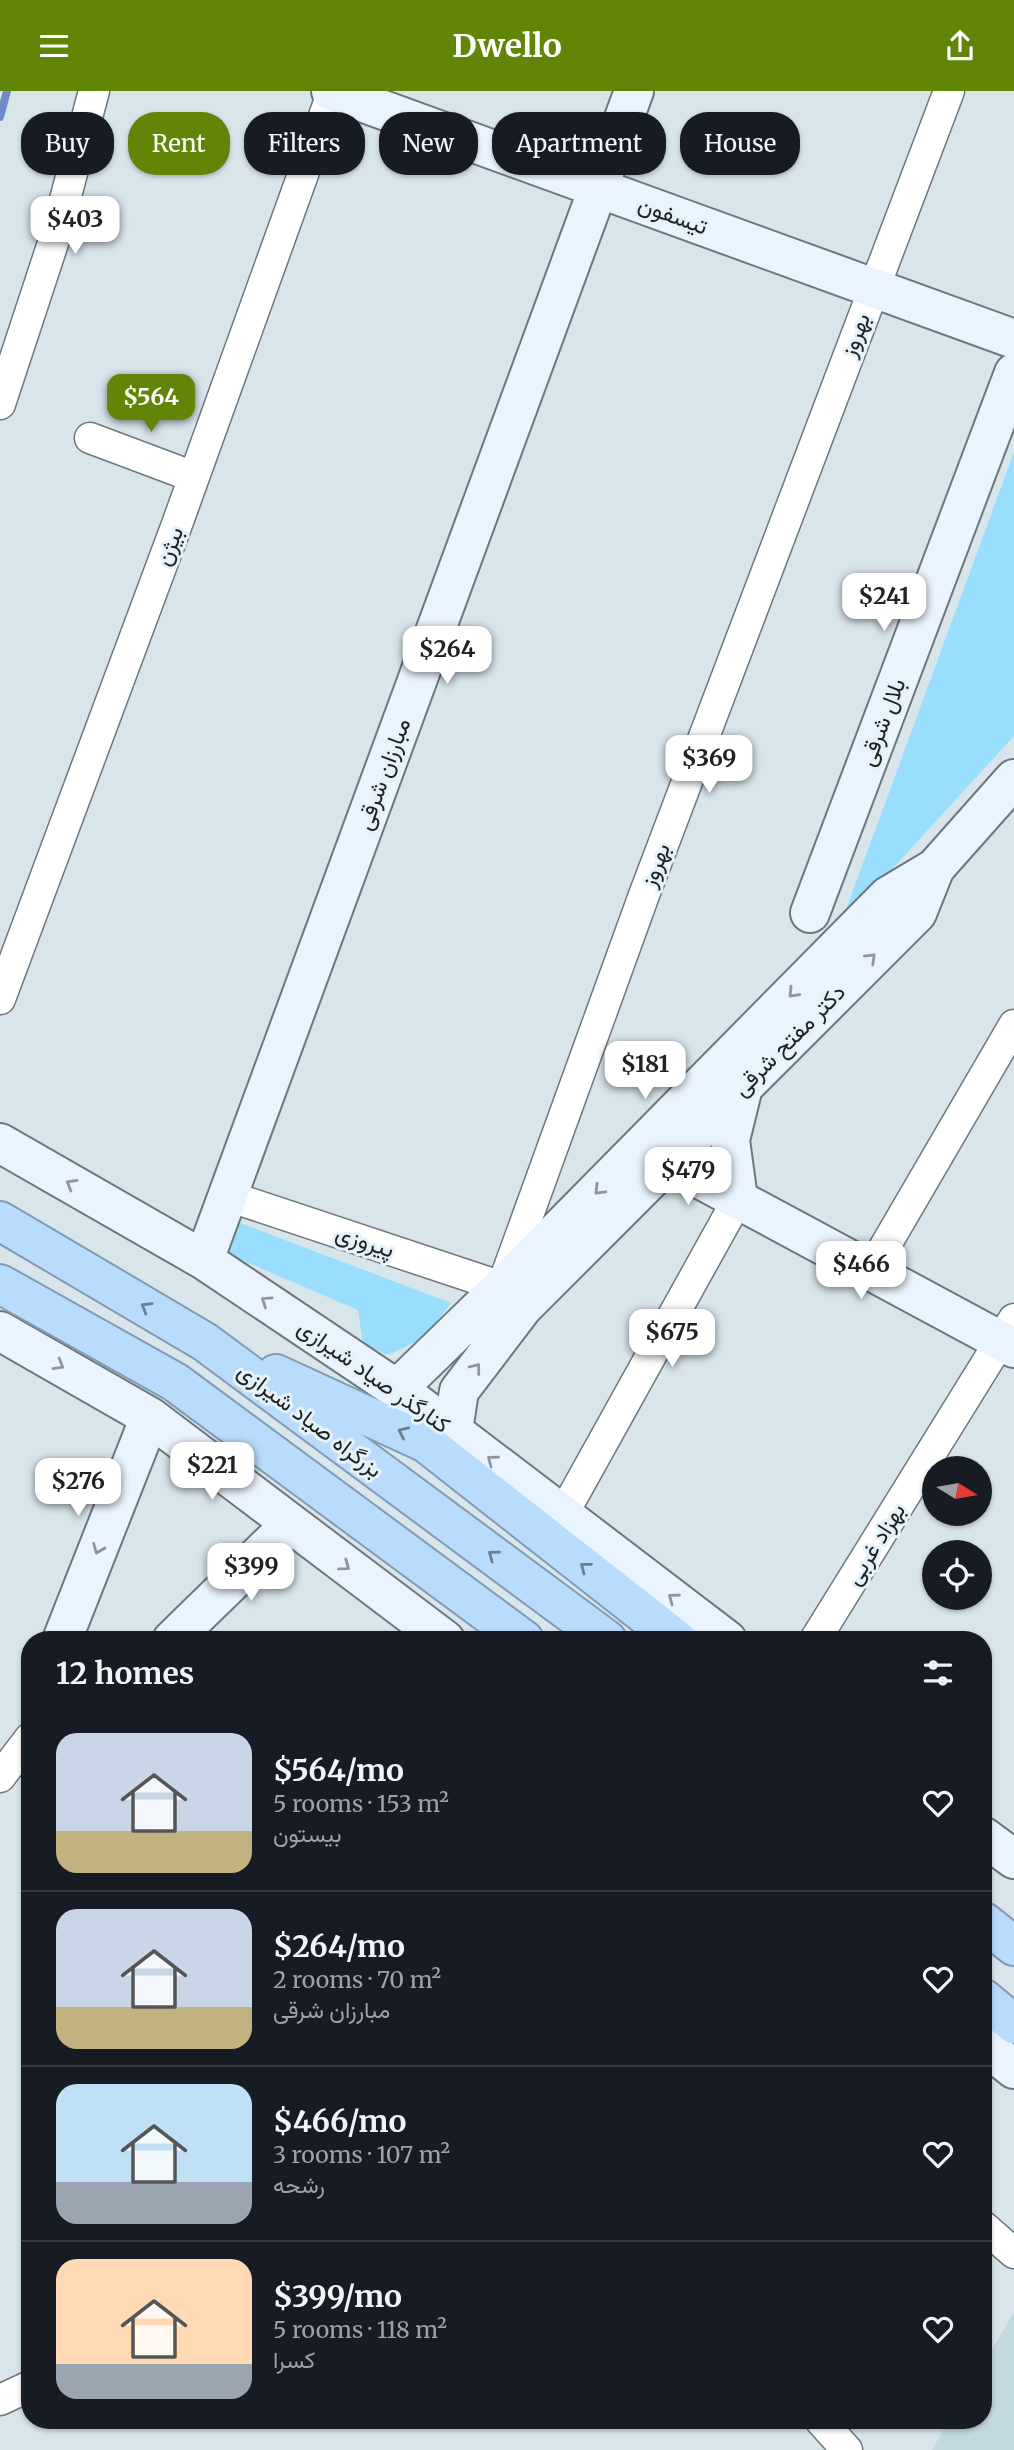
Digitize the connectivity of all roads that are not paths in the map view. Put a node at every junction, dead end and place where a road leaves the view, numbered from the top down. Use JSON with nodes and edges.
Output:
{"nodes":[{"id":1,"x":94,"y":91,"type":"edge"},
{"id":2,"x":332,"y":91,"type":"edge"},
{"id":3,"x":634,"y":91,"type":"edge"},
{"id":4,"x":949,"y":91,"type":"edge"},
{"id":5,"x":598,"y":188,"type":"junction"},
{"id":6,"x":873,"y":288,"type":"junction"},
{"id":7,"x":1014,"y":339,"type":"edge"},
{"id":8,"x":1014,"y":373,"type":"edge"},
{"id":9,"x":0,"y":404,"type":"edge"},
{"id":10,"x":90,"y":438,"type":"dead end"},
{"id":11,"x":194,"y":477,"type":"junction"},
{"id":12,"x":1014,"y":779,"type":"edge"},
{"id":13,"x":935,"y":868,"type":"junction"},
{"id":14,"x":810,"y":913,"type":"dead end"},
{"id":15,"x":0,"y":999,"type":"edge"},
{"id":16,"x":1014,"y":1025,"type":"edge"},
{"id":17,"x":743,"y":1087,"type":"junction"},
{"id":18,"x":0,"y":1143,"type":"edge"},
{"id":19,"x":654,"y":1155,"type":"junction"},
{"id":20,"x":228,"y":1196,"type":"junction"},
{"id":21,"x":738,"y":1199,"type":"junction"},
{"id":22,"x":0,"y":1221,"type":"edge"},
{"id":23,"x":204,"y":1260,"type":"junction"},
{"id":24,"x":870,"y":1272,"type":"junction"},
{"id":25,"x":0,"y":1284,"type":"edge"},
{"id":26,"x":513,"y":1297,"type":"junction"},
{"id":27,"x":0,"y":1331,"type":"edge"},
{"id":28,"x":1010,"y":1336,"type":"edge"},
{"id":29,"x":205,"y":1342,"type":"junction"},
{"id":30,"x":175,"y":1382,"type":"junction"},
{"id":31,"x":397,"y":1389,"type":"junction"},
{"id":32,"x":150,"y":1417,"type":"junction"},
{"id":33,"x":453,"y":1430,"type":"junction"},
{"id":34,"x":563,"y":1514,"type":"junction"},
{"id":35,"x":290,"y":1525,"type":"junction"},
{"id":36,"x":66,"y":1631,"type":"edge"},
{"id":37,"x":181,"y":1631,"type":"edge"},
{"id":38,"x":433,"y":1631,"type":"edge"},
{"id":39,"x":471,"y":1631,"type":"edge"},
{"id":40,"x":512,"y":1631,"type":"edge"},
{"id":41,"x":595,"y":1631,"type":"edge"},
{"id":42,"x":666,"y":1631,"type":"edge"},
{"id":43,"x":715,"y":1631,"type":"edge"},
{"id":44,"x":821,"y":1631,"type":"edge"},
{"id":45,"x":21,"y":1750,"type":"edge"},
{"id":46,"x":0,"y":1777,"type":"edge"},
{"id":47,"x":992,"y":1929,"type":"edge"},
{"id":48,"x":1014,"y":1946,"type":"edge"},
{"id":49,"x":992,"y":2006,"type":"edge"},
{"id":50,"x":1014,"y":2024,"type":"edge"},
{"id":51,"x":992,"y":2051,"type":"edge"},
{"id":52,"x":1014,"y":2069,"type":"edge"},
{"id":53,"x":992,"y":2234,"type":"edge"},
{"id":54,"x":1014,"y":2253,"type":"edge"},
{"id":55,"x":21,"y":2390,"type":"edge"},
{"id":56,"x":0,"y":2400,"type":"edge"},
{"id":57,"x":828,"y":2429,"type":"edge"},
{"id":58,"x":848,"y":2450,"type":"edge"}],
"edges":[{"from":1,"to":9,"type":"street"},
{"from":2,"to":5,"type":"street","name":"تیسفون"},
{"from":2,"to":11,"type":"street","name":"بیژن"},
{"from":3,"to":5,"type":"street","name":"مبارزان شرقی"},
{"from":4,"to":6,"type":"street","name":"بهروز"},
{"from":5,"to":6,"type":"street","name":"تیسفون"},
{"from":5,"to":20,"type":"street","name":"مبارزان شرقی"},
{"from":6,"to":7,"type":"street","name":"تیسفون"},
{"from":6,"to":26,"type":"street","name":"بهروز"},
{"from":8,"to":14,"type":"street","name":"بلال شرقی"},
{"from":10,"to":11,"type":"street"},
{"from":11,"to":15,"type":"street","name":"بیژن"},
{"from":12,"to":13,"type":"street","name":"دکتر مفتح شرقی"},
{"from":17,"to":13,"type":"street","name":"دکتر مفتح شرقی","one_way":true},
{"from":13,"to":19,"type":"street","name":"دکتر مفتح شرقی","one_way":true},
{"from":16,"to":24,"type":"street"},
{"from":17,"to":19,"type":"street","name":"دکتر مفتح شرقی"},
{"from":17,"to":21,"type":"street"},
{"from":23,"to":18,"type":"street","name":"کنارگذر صیاد شیرازی","one_way":true},
{"from":19,"to":21,"type":"street"},
{"from":19,"to":26,"type":"street","name":"دکتر مفتح شرقی"},
{"from":20,"to":23,"type":"street","name":"مبارزان شرقی"},
{"from":20,"to":26,"type":"street","name":"پیروزی"},
{"from":21,"to":24,"type":"street"},
{"from":21,"to":34,"type":"street"},
{"from":29,"to":22,"type":"highway","name":"بزرگراه صیاد شیرازی","one_way":true},
{"from":31,"to":23,"type":"street","name":"کنارگذر صیاد شیرازی","one_way":true},
{"from":24,"to":28,"type":"street"},
{"from":25,"to":30,"type":"highway"},
{"from":26,"to":31,"type":"street","name":"دکتر مفتح شرقی"},
{"from":33,"to":26,"type":"street","name":"دکتر مفتح شرقی","one_way":true},
{"from":27,"to":32,"type":"street","one_way":true},
{"from":28,"to":44,"type":"street","name":"بهزاد غربی"},
{"from":41,"to":29,"type":"highway","name":"بزرگراه صیاد شیرازی","one_way":true},
{"from":42,"to":29,"type":"highway","one_way":true},
{"from":30,"to":39,"type":"highway"},
{"from":30,"to":40,"type":"highway"},
{"from":31,"to":33,"type":"street","name":"کنارگذر صیاد شیرازی"},
{"from":32,"to":35,"type":"street"},
{"from":32,"to":36,"type":"street","one_way":true},
{"from":34,"to":33,"type":"street","name":"کنارگذر صیاد شیرازی","one_way":true},
{"from":43,"to":34,"type":"street","name":"کنارگذر صیاد شیرازی","one_way":true},
{"from":35,"to":37,"type":"street"},
{"from":35,"to":38,"type":"street","one_way":true},
{"from":45,"to":46,"type":"street"},
{"from":47,"to":48,"type":"highway"},
{"from":49,"to":50,"type":"highway"},
{"from":51,"to":52,"type":"street"},
{"from":53,"to":54,"type":"street"},
{"from":55,"to":56,"type":"street"},
{"from":57,"to":58,"type":"street"}]}
